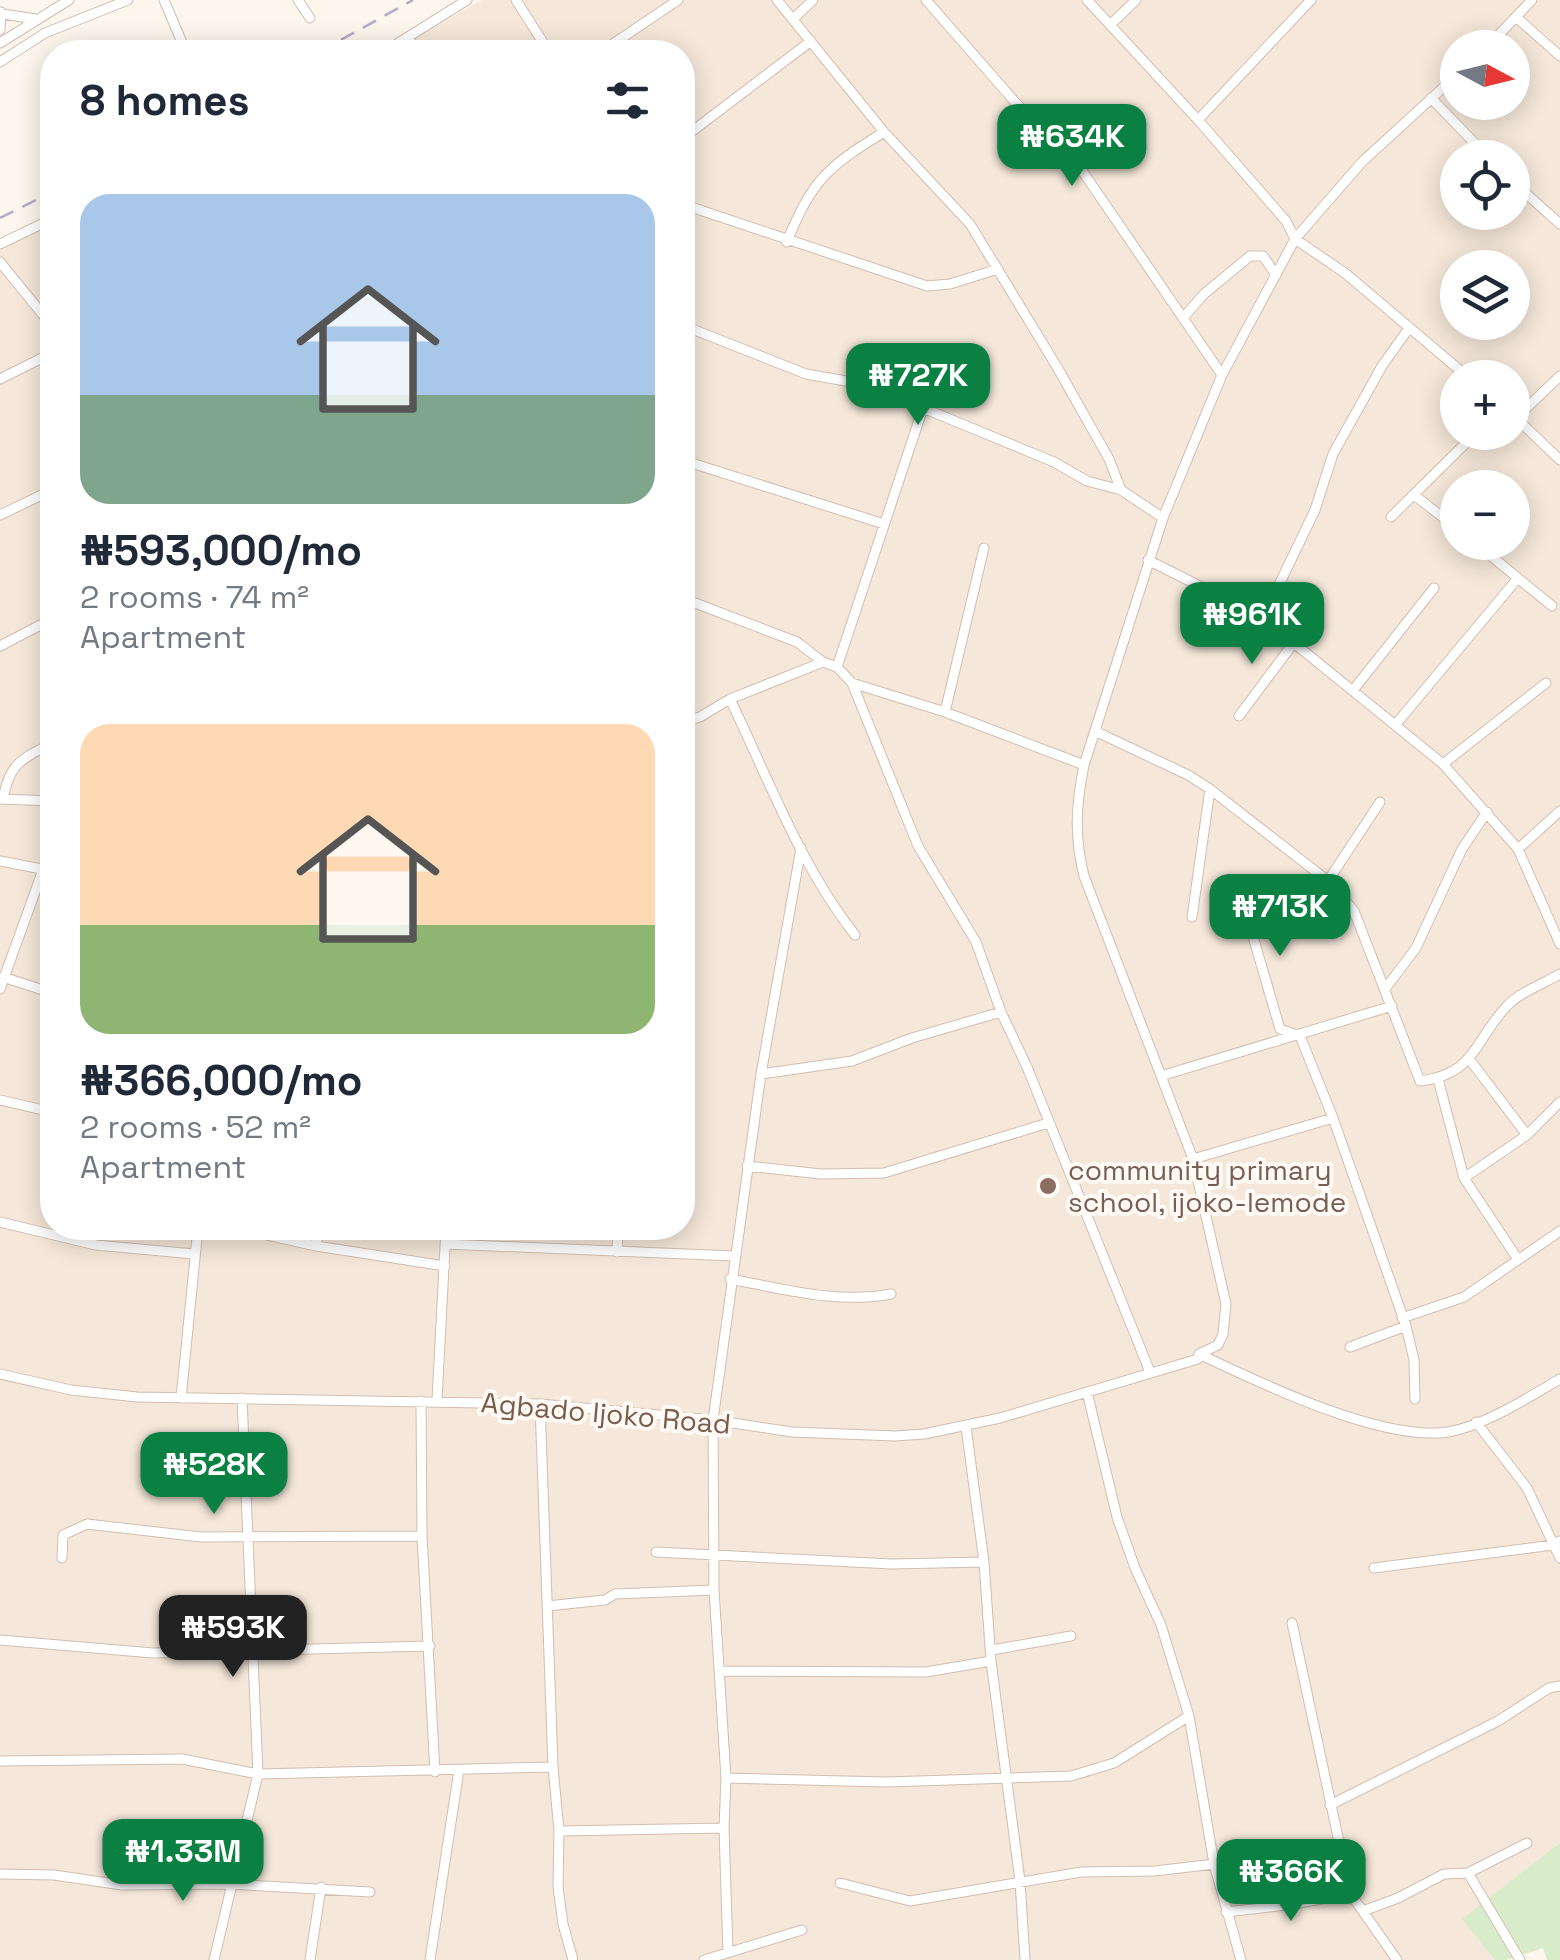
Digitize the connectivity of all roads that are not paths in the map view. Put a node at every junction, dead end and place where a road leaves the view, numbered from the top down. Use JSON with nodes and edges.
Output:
{"nodes":[{"id":1,"x":69,"y":0,"type":"edge"},
{"id":2,"x":128,"y":0,"type":"edge"},
{"id":3,"x":164,"y":0,"type":"edge"},
{"id":4,"x":298,"y":0,"type":"edge"},
{"id":5,"x":467,"y":0,"type":"edge"},
{"id":6,"x":516,"y":0,"type":"edge"},
{"id":7,"x":678,"y":0,"type":"edge"},
{"id":8,"x":777,"y":0,"type":"edge"},
{"id":9,"x":813,"y":0,"type":"edge"},
{"id":10,"x":926,"y":0,"type":"edge"},
{"id":11,"x":1086,"y":0,"type":"edge"},
{"id":12,"x":1136,"y":0,"type":"edge"},
{"id":13,"x":1311,"y":0,"type":"edge"},
{"id":14,"x":1532,"y":0,"type":"edge"},
{"id":15,"x":2,"y":12,"type":"edge"},
{"id":16,"x":16,"y":14,"type":"junction"},
{"id":17,"x":1516,"y":16,"type":"junction"},
{"id":18,"x":310,"y":18,"type":"dead end"},
{"id":19,"x":794,"y":18,"type":"junction"},
{"id":20,"x":35,"y":19,"type":"junction"},
{"id":21,"x":1110,"y":24,"type":"junction"},
{"id":22,"x":24,"y":26,"type":"junction"},
{"id":23,"x":0,"y":30,"type":"edge"},
{"id":24,"x":1503,"y":30,"type":"edge"},
{"id":25,"x":35,"y":38,"type":"junction"},
{"id":26,"x":409,"y":39,"type":"edge"},
{"id":27,"x":181,"y":40,"type":"edge"},
{"id":28,"x":541,"y":40,"type":"edge"},
{"id":29,"x":619,"y":40,"type":"edge"},
{"id":30,"x":811,"y":42,"type":"junction"},
{"id":31,"x":0,"y":43,"type":"edge"},
{"id":32,"x":1560,"y":56,"type":"edge"},
{"id":33,"x":0,"y":62,"type":"edge"},
{"id":34,"x":1440,"y":90,"type":"edge"},
{"id":35,"x":1431,"y":98,"type":"junction"},
{"id":36,"x":1198,"y":120,"type":"junction"},
{"id":37,"x":695,"y":129,"type":"edge"},
{"id":38,"x":884,"y":132,"type":"junction"},
{"id":39,"x":1472,"y":140,"type":"edge"},
{"id":40,"x":1530,"y":196,"type":"edge"},
{"id":41,"x":695,"y":208,"type":"edge"},
{"id":42,"x":1560,"y":224,"type":"edge"},
{"id":43,"x":40,"y":225,"type":"edge"},
{"id":44,"x":1295,"y":238,"type":"junction"},
{"id":45,"x":787,"y":242,"type":"junction"},
{"id":46,"x":0,"y":244,"type":"edge"},
{"id":47,"x":0,"y":262,"type":"edge"},
{"id":48,"x":998,"y":270,"type":"junction"},
{"id":49,"x":1276,"y":275,"type":"junction"},
{"id":50,"x":40,"y":311,"type":"edge"},
{"id":51,"x":1183,"y":318,"type":"junction"},
{"id":52,"x":1410,"y":328,"type":"junction"},
{"id":53,"x":695,"y":330,"type":"edge"},
{"id":54,"x":40,"y":359,"type":"edge"},
{"id":55,"x":1447,"y":360,"type":"edge"},
{"id":56,"x":1222,"y":375,"type":"junction"},
{"id":57,"x":1560,"y":376,"type":"edge"},
{"id":58,"x":0,"y":379,"type":"edge"},
{"id":59,"x":1530,"y":402,"type":"edge"},
{"id":60,"x":923,"y":408,"type":"junction"},
{"id":61,"x":1530,"y":430,"type":"edge"},
{"id":62,"x":1459,"y":450,"type":"edge"},
{"id":63,"x":1560,"y":460,"type":"edge"},
{"id":64,"x":695,"y":464,"type":"edge"},
{"id":65,"x":1122,"y":490,"type":"junction"},
{"id":66,"x":1414,"y":495,"type":"junction"},
{"id":67,"x":40,"y":496,"type":"edge"},
{"id":68,"x":0,"y":515,"type":"edge"},
{"id":69,"x":1440,"y":516,"type":"edge"},
{"id":70,"x":1391,"y":517,"type":"dead end"},
{"id":71,"x":1163,"y":518,"type":"junction"},
{"id":72,"x":884,"y":524,"type":"junction"},
{"id":73,"x":984,"y":548,"type":"dead end"},
{"id":74,"x":1148,"y":560,"type":"junction"},
{"id":75,"x":1496,"y":560,"type":"edge"},
{"id":76,"x":1518,"y":578,"type":"junction"},
{"id":77,"x":1434,"y":588,"type":"dead end"},
{"id":78,"x":695,"y":603,"type":"edge"},
{"id":79,"x":1552,"y":606,"type":"dead end"},
{"id":80,"x":1263,"y":618,"type":"junction"},
{"id":81,"x":40,"y":626,"type":"edge"},
{"id":82,"x":1295,"y":641,"type":"junction"},
{"id":83,"x":0,"y":646,"type":"edge"},
{"id":84,"x":823,"y":662,"type":"junction"},
{"id":85,"x":837,"y":667,"type":"junction"},
{"id":86,"x":852,"y":682,"type":"junction"},
{"id":87,"x":1546,"y":683,"type":"dead end"},
{"id":88,"x":1354,"y":688,"type":"junction"},
{"id":89,"x":730,"y":699,"type":"junction"},
{"id":90,"x":945,"y":712,"type":"junction"},
{"id":91,"x":1239,"y":716,"type":"dead end"},
{"id":92,"x":695,"y":718,"type":"edge"},
{"id":93,"x":1396,"y":724,"type":"junction"},
{"id":94,"x":1097,"y":732,"type":"junction"},
{"id":95,"x":40,"y":751,"type":"edge"},
{"id":96,"x":1084,"y":764,"type":"junction"},
{"id":97,"x":1443,"y":764,"type":"junction"},
{"id":98,"x":1210,"y":789,"type":"junction"},
{"id":99,"x":1,"y":799,"type":"edge"},
{"id":100,"x":40,"y":801,"type":"edge"},
{"id":101,"x":1380,"y":802,"type":"dead end"},
{"id":102,"x":1560,"y":811,"type":"edge"},
{"id":103,"x":1487,"y":812,"type":"junction"},
{"id":104,"x":801,"y":848,"type":"junction"},
{"id":105,"x":1518,"y":849,"type":"junction"},
{"id":106,"x":0,"y":862,"type":"edge"},
{"id":107,"x":40,"y":869,"type":"edge"},
{"id":108,"x":1328,"y":881,"type":"junction"},
{"id":109,"x":40,"y":889,"type":"edge"},
{"id":110,"x":1242,"y":898,"type":"dead end"},
{"id":111,"x":1192,"y":917,"type":"dead end"},
{"id":112,"x":854,"y":935,"type":"dead end"},
{"id":113,"x":1560,"y":944,"type":"edge"},
{"id":114,"x":1560,"y":974,"type":"edge"},
{"id":115,"x":1,"y":981,"type":"edge"},
{"id":116,"x":40,"y":989,"type":"edge"},
{"id":117,"x":1386,"y":989,"type":"junction"},
{"id":118,"x":1392,"y":1006,"type":"junction"},
{"id":119,"x":1001,"y":1012,"type":"junction"},
{"id":120,"x":1300,"y":1036,"type":"junction"},
{"id":121,"x":1470,"y":1060,"type":"junction"},
{"id":122,"x":762,"y":1074,"type":"junction"},
{"id":123,"x":1161,"y":1076,"type":"junction"},
{"id":124,"x":1438,"y":1079,"type":"junction"},
{"id":125,"x":0,"y":1100,"type":"edge"},
{"id":126,"x":1560,"y":1102,"type":"edge"},
{"id":127,"x":40,"y":1109,"type":"edge"},
{"id":128,"x":1333,"y":1118,"type":"junction"},
{"id":129,"x":1048,"y":1123,"type":"junction"},
{"id":130,"x":1527,"y":1135,"type":"junction"},
{"id":131,"x":1193,"y":1159,"type":"junction"},
{"id":132,"x":748,"y":1166,"type":"junction"},
{"id":133,"x":1464,"y":1178,"type":"junction"},
{"id":134,"x":0,"y":1222,"type":"edge"},
{"id":135,"x":1560,"y":1231,"type":"edge"},
{"id":136,"x":40,"y":1232,"type":"edge"},
{"id":137,"x":75,"y":1240,"type":"edge"},
{"id":138,"x":196,"y":1240,"type":"edge"},
{"id":139,"x":289,"y":1240,"type":"edge"},
{"id":140,"x":317,"y":1240,"type":"edge"},
{"id":141,"x":445,"y":1240,"type":"edge"},
{"id":142,"x":617,"y":1240,"type":"edge"},
{"id":143,"x":445,"y":1244,"type":"junction"},
{"id":144,"x":316,"y":1246,"type":"junction"},
{"id":145,"x":616,"y":1252,"type":"junction"},
{"id":146,"x":194,"y":1254,"type":"junction"},
{"id":147,"x":734,"y":1256,"type":"junction"},
{"id":148,"x":1517,"y":1258,"type":"junction"},
{"id":149,"x":444,"y":1266,"type":"junction"},
{"id":150,"x":730,"y":1279,"type":"junction"},
{"id":151,"x":890,"y":1294,"type":"dead end"},
{"id":152,"x":1404,"y":1322,"type":"junction"},
{"id":153,"x":1350,"y":1347,"type":"dead end"},
{"id":154,"x":1199,"y":1354,"type":"junction"},
{"id":155,"x":1150,"y":1372,"type":"junction"},
{"id":156,"x":1,"y":1376,"type":"edge"},
{"id":157,"x":1560,"y":1379,"type":"edge"},
{"id":158,"x":1086,"y":1392,"type":"junction"},
{"id":159,"x":181,"y":1398,"type":"junction"},
{"id":160,"x":242,"y":1398,"type":"junction"},
{"id":161,"x":1415,"y":1399,"type":"dead end"},
{"id":162,"x":437,"y":1400,"type":"junction"},
{"id":163,"x":421,"y":1401,"type":"junction"},
{"id":164,"x":540,"y":1404,"type":"junction"},
{"id":165,"x":713,"y":1420,"type":"junction"},
{"id":166,"x":1476,"y":1422,"type":"junction"},
{"id":167,"x":966,"y":1427,"type":"junction"},
{"id":168,"x":248,"y":1534,"type":"junction"},
{"id":169,"x":422,"y":1536,"type":"junction"},
{"id":170,"x":1557,"y":1543,"type":"edge"},
{"id":171,"x":656,"y":1552,"type":"dead end"},
{"id":172,"x":714,"y":1556,"type":"junction"},
{"id":173,"x":62,"y":1558,"type":"dead end"},
{"id":174,"x":1560,"y":1558,"type":"edge"},
{"id":175,"x":984,"y":1562,"type":"junction"},
{"id":176,"x":1374,"y":1568,"type":"dead end"},
{"id":177,"x":714,"y":1590,"type":"junction"},
{"id":178,"x":546,"y":1606,"type":"junction"},
{"id":179,"x":1292,"y":1623,"type":"dead end"},
{"id":180,"x":1071,"y":1636,"type":"dead end"},
{"id":181,"x":0,"y":1640,"type":"edge"},
{"id":182,"x":430,"y":1646,"type":"junction"},
{"id":183,"x":252,"y":1652,"type":"junction"},
{"id":184,"x":992,"y":1655,"type":"junction"},
{"id":185,"x":720,"y":1671,"type":"junction"},
{"id":186,"x":1560,"y":1686,"type":"edge"},
{"id":187,"x":1189,"y":1716,"type":"junction"},
{"id":188,"x":0,"y":1762,"type":"edge"},
{"id":189,"x":553,"y":1766,"type":"junction"},
{"id":190,"x":459,"y":1770,"type":"junction"},
{"id":191,"x":436,"y":1772,"type":"junction"},
{"id":192,"x":258,"y":1774,"type":"junction"},
{"id":193,"x":1007,"y":1775,"type":"junction"},
{"id":194,"x":726,"y":1778,"type":"junction"},
{"id":195,"x":1330,"y":1805,"type":"junction"},
{"id":196,"x":724,"y":1828,"type":"junction"},
{"id":197,"x":559,"y":1830,"type":"junction"},
{"id":198,"x":1527,"y":1843,"type":"dead end"},
{"id":199,"x":1214,"y":1864,"type":"junction"},
{"id":200,"x":1468,"y":1873,"type":"junction"},
{"id":201,"x":0,"y":1874,"type":"edge"},
{"id":202,"x":1020,"y":1881,"type":"junction"},
{"id":203,"x":840,"y":1883,"type":"dead end"},
{"id":204,"x":230,"y":1884,"type":"junction"},
{"id":205,"x":320,"y":1887,"type":"junction"},
{"id":206,"x":370,"y":1892,"type":"dead end"},
{"id":207,"x":1350,"y":1893,"type":"junction"},
{"id":208,"x":1362,"y":1911,"type":"junction"},
{"id":209,"x":1226,"y":1912,"type":"junction"},
{"id":210,"x":802,"y":1930,"type":"dead end"},
{"id":211,"x":728,"y":1952,"type":"junction"},
{"id":212,"x":214,"y":1960,"type":"edge"},
{"id":213,"x":310,"y":1960,"type":"edge"},
{"id":214,"x":430,"y":1960,"type":"edge"},
{"id":215,"x":573,"y":1960,"type":"edge"},
{"id":216,"x":704,"y":1960,"type":"edge"},
{"id":217,"x":1026,"y":1960,"type":"edge"},
{"id":218,"x":1241,"y":1960,"type":"edge"},
{"id":219,"x":1396,"y":1960,"type":"edge"},
{"id":220,"x":1520,"y":1960,"type":"edge"}],
"edges":[{"from":1,"to":20,"type":"street"},
{"from":2,"to":25,"type":"street"},
{"from":3,"to":27,"type":"street"},
{"from":4,"to":18,"type":"street"},
{"from":5,"to":26,"type":"street"},
{"from":6,"to":28,"type":"street"},
{"from":7,"to":29,"type":"street"},
{"from":8,"to":19,"type":"street"},
{"from":9,"to":19,"type":"street"},
{"from":10,"to":51,"type":"street"},
{"from":11,"to":21,"type":"street"},
{"from":12,"to":21,"type":"street"},
{"from":13,"to":36,"type":"street"},
{"from":14,"to":17,"type":"street"},
{"from":15,"to":16,"type":"street"},
{"from":15,"to":23,"type":"street"},
{"from":16,"to":20,"type":"street"},
{"from":16,"to":22,"type":"street"},
{"from":17,"to":24,"type":"street"},
{"from":17,"to":32,"type":"street"},
{"from":19,"to":30,"type":"street"},
{"from":20,"to":22,"type":"street"},
{"from":21,"to":36,"type":"street"},
{"from":22,"to":25,"type":"street"},
{"from":22,"to":31,"type":"street"},
{"from":25,"to":33,"type":"street"},
{"from":30,"to":37,"type":"street"},
{"from":30,"to":38,"type":"street"},
{"from":34,"to":35,"type":"street"},
{"from":35,"to":39,"type":"street"},
{"from":35,"to":44,"type":"street"},
{"from":36,"to":44,"type":"street"},
{"from":38,"to":45,"type":"street"},
{"from":38,"to":48,"type":"street"},
{"from":40,"to":42,"type":"street"},
{"from":41,"to":45,"type":"street"},
{"from":43,"to":46,"type":"street"},
{"from":44,"to":49,"type":"street"},
{"from":44,"to":52,"type":"street"},
{"from":45,"to":48,"type":"street"},
{"from":47,"to":50,"type":"street"},
{"from":48,"to":65,"type":"street"},
{"from":49,"to":51,"type":"street"},
{"from":49,"to":56,"type":"street"},
{"from":51,"to":56,"type":"street"},
{"from":52,"to":55,"type":"street"},
{"from":52,"to":80,"type":"street"},
{"from":53,"to":60,"type":"street"},
{"from":54,"to":58,"type":"street"},
{"from":56,"to":71,"type":"street"},
{"from":57,"to":59,"type":"street"},
{"from":60,"to":65,"type":"street"},
{"from":60,"to":72,"type":"street"},
{"from":61,"to":63,"type":"street"},
{"from":62,"to":66,"type":"street"},
{"from":64,"to":72,"type":"street"},
{"from":65,"to":71,"type":"street"},
{"from":66,"to":69,"type":"street"},
{"from":66,"to":70,"type":"street"},
{"from":67,"to":68,"type":"street"},
{"from":71,"to":74,"type":"street"},
{"from":72,"to":85,"type":"street"},
{"from":73,"to":90,"type":"street"},
{"from":74,"to":80,"type":"street"},
{"from":74,"to":94,"type":"street"},
{"from":75,"to":76,"type":"street"},
{"from":76,"to":79,"type":"street"},
{"from":76,"to":93,"type":"street"},
{"from":77,"to":88,"type":"street"},
{"from":78,"to":84,"type":"street"},
{"from":80,"to":82,"type":"street"},
{"from":81,"to":83,"type":"street"},
{"from":82,"to":88,"type":"street"},
{"from":82,"to":91,"type":"street"},
{"from":84,"to":85,"type":"street"},
{"from":84,"to":89,"type":"street"},
{"from":85,"to":86,"type":"street"},
{"from":86,"to":90,"type":"street"},
{"from":86,"to":119,"type":"street"},
{"from":87,"to":97,"type":"street"},
{"from":88,"to":93,"type":"street"},
{"from":89,"to":92,"type":"street"},
{"from":89,"to":104,"type":"street"},
{"from":90,"to":96,"type":"street"},
{"from":93,"to":97,"type":"street"},
{"from":94,"to":96,"type":"street"},
{"from":94,"to":98,"type":"street"},
{"from":95,"to":99,"type":"street"},
{"from":96,"to":123,"type":"street"},
{"from":97,"to":103,"type":"street"},
{"from":98,"to":108,"type":"street"},
{"from":98,"to":111,"type":"street"},
{"from":99,"to":100,"type":"street"},
{"from":101,"to":108,"type":"street"},
{"from":102,"to":105,"type":"street"},
{"from":103,"to":105,"type":"street"},
{"from":103,"to":117,"type":"street"},
{"from":104,"to":112,"type":"street"},
{"from":104,"to":122,"type":"street"},
{"from":105,"to":113,"type":"street"},
{"from":106,"to":107,"type":"street"},
{"from":108,"to":117,"type":"street"},
{"from":109,"to":115,"type":"street"},
{"from":110,"to":120,"type":"street"},
{"from":114,"to":121,"type":"street"},
{"from":115,"to":116,"type":"street"},
{"from":117,"to":118,"type":"street"},
{"from":118,"to":120,"type":"street"},
{"from":118,"to":124,"type":"street"},
{"from":119,"to":122,"type":"street"},
{"from":119,"to":129,"type":"street"},
{"from":120,"to":123,"type":"street"},
{"from":120,"to":128,"type":"street"},
{"from":121,"to":124,"type":"street"},
{"from":121,"to":130,"type":"street"},
{"from":122,"to":132,"type":"street"},
{"from":123,"to":131,"type":"street"},
{"from":124,"to":133,"type":"street"},
{"from":125,"to":127,"type":"street"},
{"from":126,"to":130,"type":"street"},
{"from":128,"to":131,"type":"street"},
{"from":128,"to":152,"type":"street"},
{"from":129,"to":132,"type":"street"},
{"from":129,"to":155,"type":"street"},
{"from":130,"to":133,"type":"street"},
{"from":131,"to":154,"type":"street"},
{"from":132,"to":147,"type":"street"},
{"from":133,"to":148,"type":"street"},
{"from":134,"to":136,"type":"street"},
{"from":135,"to":148,"type":"street"},
{"from":137,"to":146,"type":"street"},
{"from":138,"to":146,"type":"street"},
{"from":139,"to":144,"type":"street"},
{"from":140,"to":144,"type":"street"},
{"from":141,"to":143,"type":"street"},
{"from":142,"to":145,"type":"street"},
{"from":143,"to":145,"type":"street"},
{"from":143,"to":149,"type":"street"},
{"from":144,"to":149,"type":"street"},
{"from":145,"to":147,"type":"street"},
{"from":146,"to":159,"type":"street"},
{"from":147,"to":150,"type":"street"},
{"from":148,"to":152,"type":"street"},
{"from":149,"to":162,"type":"street"},
{"from":150,"to":151,"type":"street"},
{"from":150,"to":165,"type":"street"},
{"from":152,"to":153,"type":"street"},
{"from":152,"to":161,"type":"street"},
{"from":154,"to":155,"type":"street","name":"Agbado Ijoko Road"},
{"from":154,"to":166,"type":"street"},
{"from":155,"to":158,"type":"street","name":"Agbado Ijoko Road"},
{"from":156,"to":159,"type":"street","name":"Agbado Ijoko Road"},
{"from":157,"to":166,"type":"street"},
{"from":158,"to":167,"type":"street","name":"Agbado Ijoko Road"},
{"from":158,"to":187,"type":"street"},
{"from":159,"to":160,"type":"street","name":"Agbado Ijoko Road"},
{"from":160,"to":163,"type":"street","name":"Agbado Ijoko Road"},
{"from":160,"to":168,"type":"street"},
{"from":162,"to":163,"type":"street","name":"Agbado Ijoko Road"},
{"from":162,"to":164,"type":"street","name":"Agbado Ijoko Road"},
{"from":163,"to":169,"type":"street"},
{"from":164,"to":165,"type":"street","name":"Agbado Ijoko Road"},
{"from":164,"to":178,"type":"street"},
{"from":165,"to":167,"type":"street","name":"Agbado Ijoko Road"},
{"from":165,"to":172,"type":"street"},
{"from":166,"to":170,"type":"street"},
{"from":167,"to":175,"type":"street"},
{"from":168,"to":169,"type":"street"},
{"from":168,"to":173,"type":"street"},
{"from":168,"to":183,"type":"street"},
{"from":169,"to":182,"type":"street"},
{"from":170,"to":174,"type":"street"},
{"from":170,"to":176,"type":"street"},
{"from":171,"to":172,"type":"street"},
{"from":172,"to":175,"type":"street"},
{"from":172,"to":177,"type":"street"},
{"from":175,"to":184,"type":"street"},
{"from":177,"to":178,"type":"street"},
{"from":177,"to":185,"type":"street"},
{"from":178,"to":189,"type":"street"},
{"from":179,"to":195,"type":"street"},
{"from":180,"to":184,"type":"street"},
{"from":181,"to":183,"type":"street"},
{"from":182,"to":183,"type":"street"},
{"from":182,"to":191,"type":"street"},
{"from":183,"to":192,"type":"street"},
{"from":184,"to":185,"type":"street"},
{"from":184,"to":193,"type":"street"},
{"from":185,"to":194,"type":"street"},
{"from":186,"to":195,"type":"street"},
{"from":187,"to":193,"type":"street"},
{"from":187,"to":199,"type":"street"},
{"from":188,"to":192,"type":"street"},
{"from":189,"to":190,"type":"street"},
{"from":189,"to":197,"type":"street"},
{"from":190,"to":191,"type":"street"},
{"from":190,"to":214,"type":"street"},
{"from":191,"to":192,"type":"street"},
{"from":192,"to":204,"type":"street"},
{"from":193,"to":194,"type":"street"},
{"from":193,"to":202,"type":"street"},
{"from":194,"to":196,"type":"street"},
{"from":195,"to":207,"type":"street"},
{"from":196,"to":197,"type":"street"},
{"from":196,"to":211,"type":"street"},
{"from":197,"to":215,"type":"street"},
{"from":198,"to":200,"type":"street"},
{"from":199,"to":202,"type":"street"},
{"from":199,"to":209,"type":"street"},
{"from":200,"to":208,"type":"street"},
{"from":200,"to":220,"type":"street"},
{"from":201,"to":204,"type":"street"},
{"from":202,"to":203,"type":"street"},
{"from":202,"to":217,"type":"street"},
{"from":204,"to":205,"type":"street"},
{"from":204,"to":212,"type":"street"},
{"from":205,"to":206,"type":"street"},
{"from":205,"to":213,"type":"street"},
{"from":207,"to":208,"type":"street"},
{"from":207,"to":209,"type":"street"},
{"from":208,"to":219,"type":"street"},
{"from":209,"to":218,"type":"street"},
{"from":210,"to":211,"type":"street"},
{"from":211,"to":216,"type":"street"}]}
